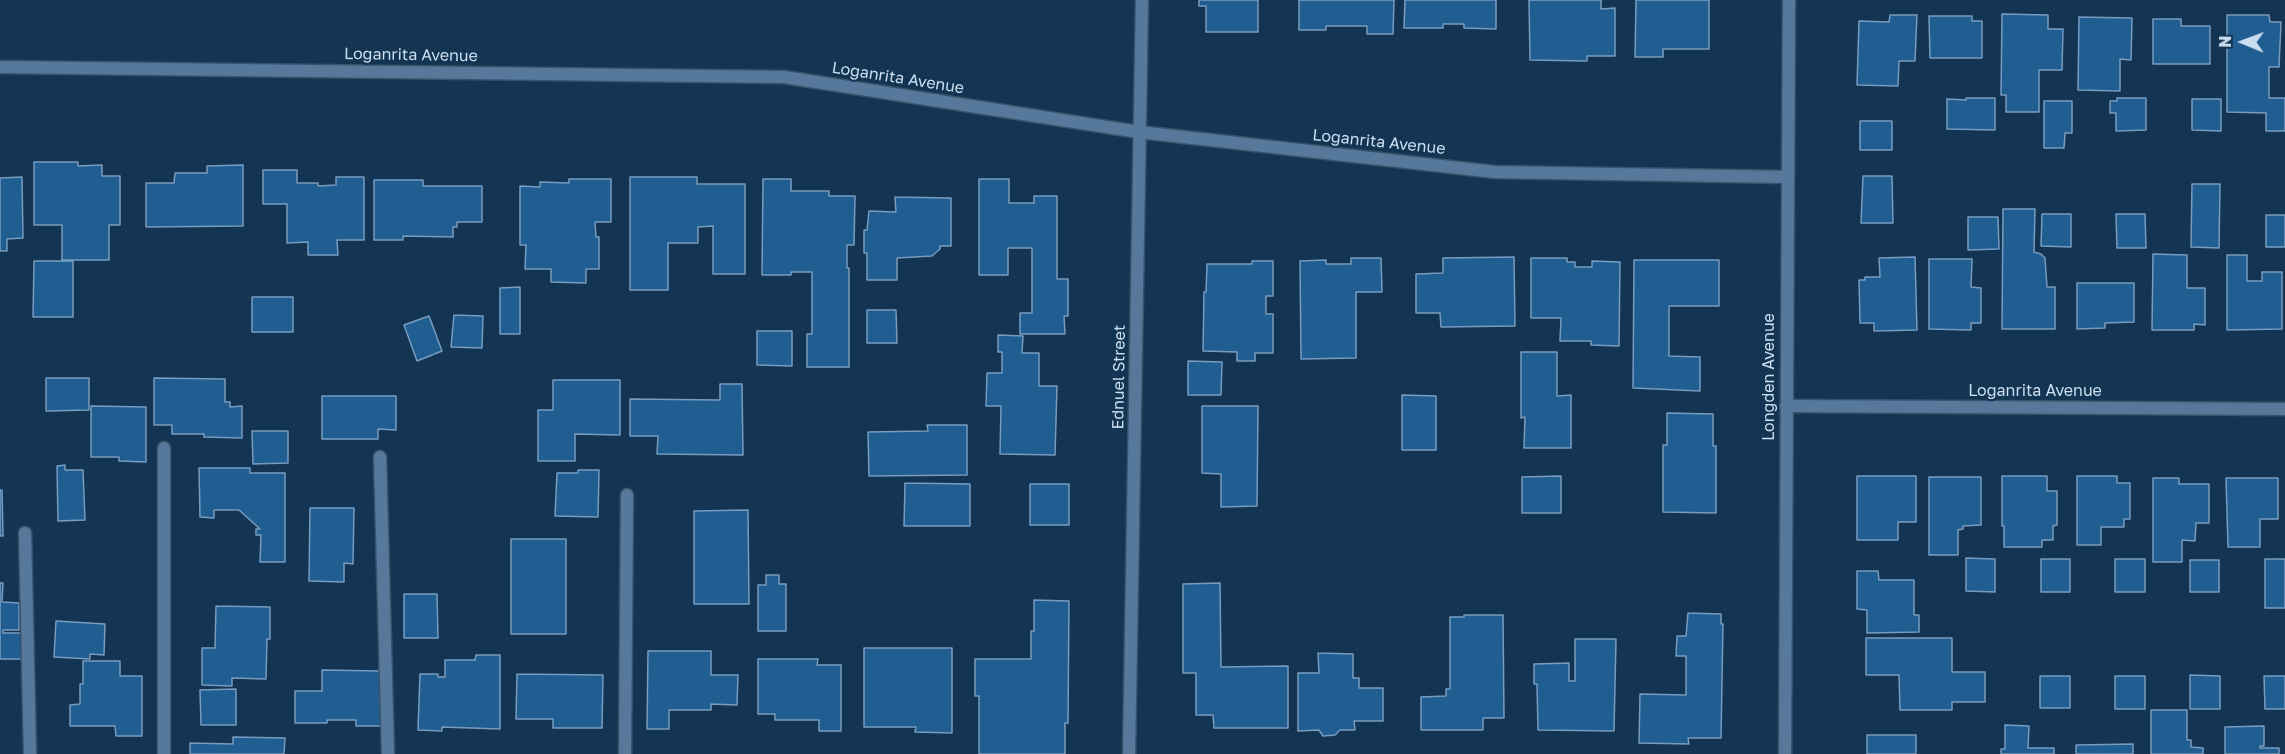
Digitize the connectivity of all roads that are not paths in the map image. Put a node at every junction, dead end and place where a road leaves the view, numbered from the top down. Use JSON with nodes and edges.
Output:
{"nodes":[{"id":1,"x":1142,"y":0,"type":"edge"},
{"id":2,"x":1789,"y":0,"type":"edge"},
{"id":3,"x":0,"y":67,"type":"edge"},
{"id":4,"x":1140,"y":132,"type":"junction"},
{"id":5,"x":1787,"y":177,"type":"junction"},
{"id":6,"x":1786,"y":406,"type":"junction"},
{"id":7,"x":2285,"y":409,"type":"edge"},
{"id":8,"x":164,"y":448,"type":"dead end"},
{"id":9,"x":380,"y":457,"type":"dead end"},
{"id":10,"x":627,"y":495,"type":"dead end"},
{"id":11,"x":25,"y":533,"type":"dead end"},
{"id":12,"x":30,"y":754,"type":"edge"},
{"id":13,"x":164,"y":754,"type":"edge"},
{"id":14,"x":388,"y":754,"type":"edge"},
{"id":15,"x":625,"y":754,"type":"edge"},
{"id":16,"x":1129,"y":754,"type":"edge"},
{"id":17,"x":1785,"y":754,"type":"edge"}],
"edges":[{"from":1,"to":4,"type":"street","name":"Ednuel Street"},
{"from":2,"to":5,"type":"street","name":"Longden Avenue"},
{"from":3,"to":4,"type":"street","name":"Loganrita Avenue"},
{"from":4,"to":5,"type":"street","name":"Loganrita Avenue"},
{"from":4,"to":16,"type":"street","name":"Ednuel Street"},
{"from":5,"to":6,"type":"street","name":"Longden Avenue"},
{"from":6,"to":7,"type":"street","name":"Loganrita Avenue"},
{"from":6,"to":17,"type":"street","name":"Longden Avenue"},
{"from":8,"to":13,"type":"street"},
{"from":9,"to":14,"type":"street"},
{"from":10,"to":15,"type":"street"},
{"from":11,"to":12,"type":"street"}]}
